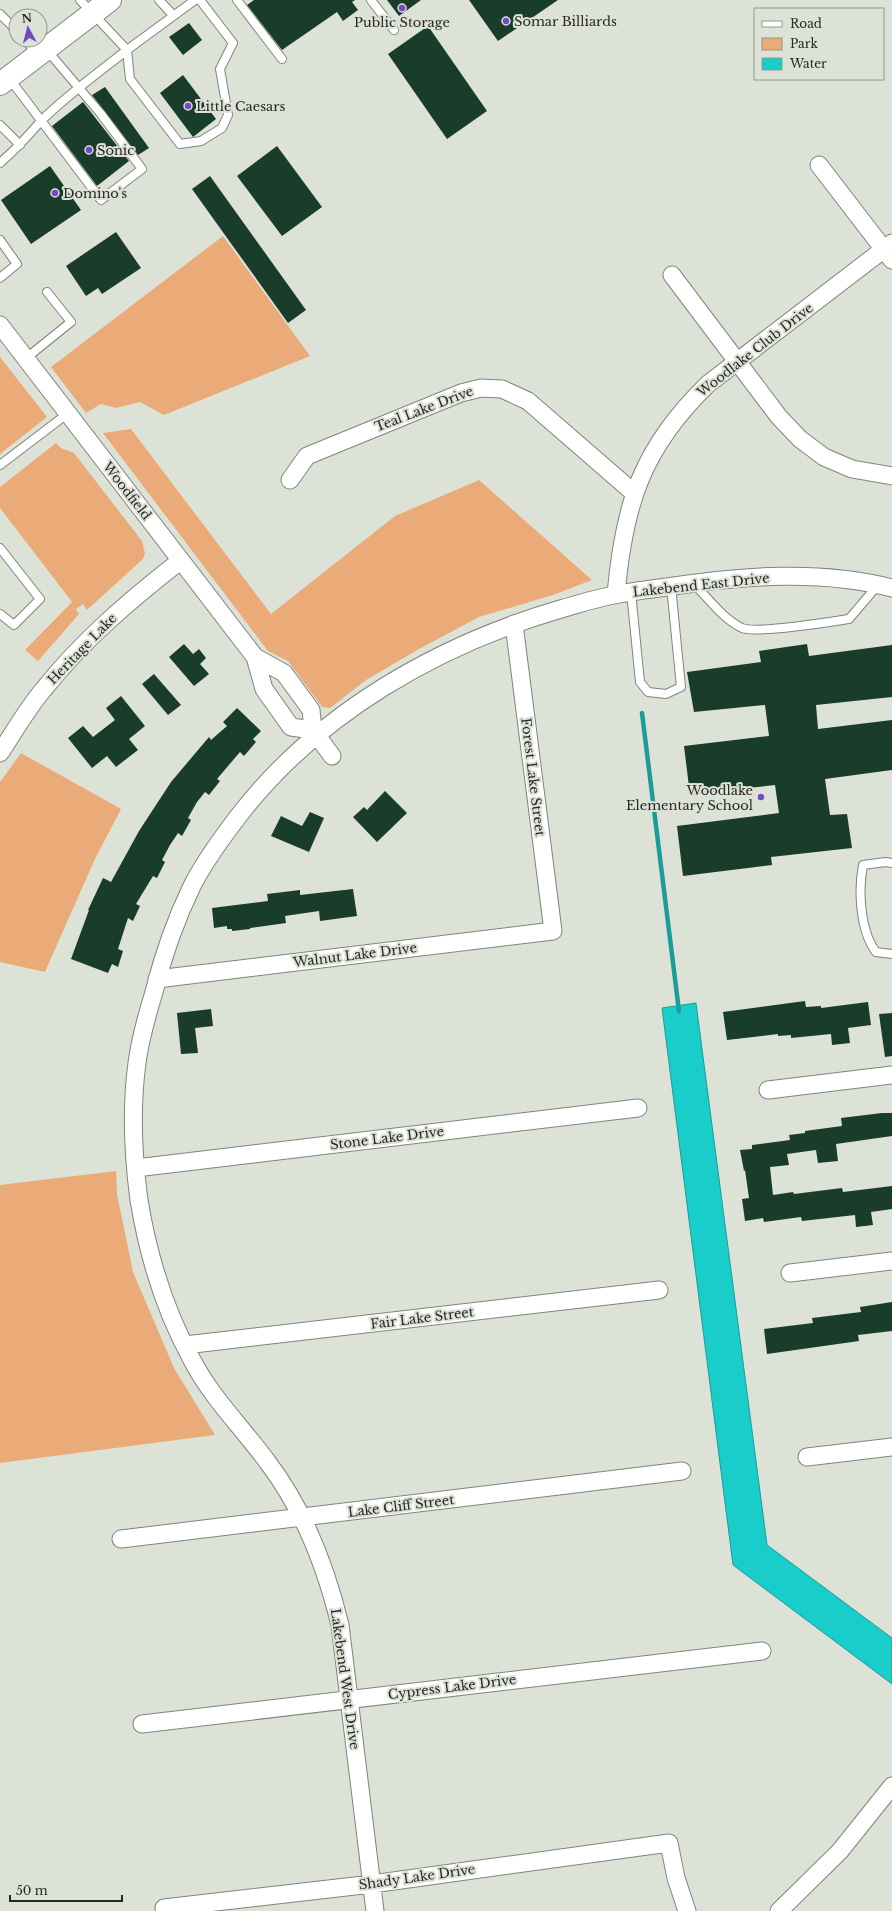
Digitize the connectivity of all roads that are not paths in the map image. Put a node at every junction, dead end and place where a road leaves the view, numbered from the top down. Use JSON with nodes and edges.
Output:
{"nodes":[{"id":1,"x":110,"y":0,"type":"edge"},
{"id":2,"x":159,"y":0,"type":"edge"},
{"id":3,"x":195,"y":0,"type":"edge"},
{"id":4,"x":200,"y":0,"type":"edge"},
{"id":5,"x":238,"y":0,"type":"edge"},
{"id":6,"x":371,"y":0,"type":"edge"},
{"id":7,"x":86,"y":7,"type":"edge"},
{"id":8,"x":0,"y":14,"type":"edge"},
{"id":9,"x":173,"y":15,"type":"junction"},
{"id":10,"x":8,"y":22,"type":"edge"},
{"id":11,"x":394,"y":30,"type":"dead end"},
{"id":12,"x":48,"y":39,"type":"edge"},
{"id":13,"x":37,"y":48,"type":"edge"},
{"id":14,"x":127,"y":50,"type":"junction"},
{"id":15,"x":282,"y":60,"type":"dead end"},
{"id":16,"x":4,"y":81,"type":"edge"},
{"id":17,"x":79,"y":88,"type":"junction"},
{"id":18,"x":42,"y":121,"type":"junction"},
{"id":19,"x":0,"y":125,"type":"edge"},
{"id":20,"x":20,"y":145,"type":"junction"},
{"id":21,"x":0,"y":163,"type":"edge"},
{"id":22,"x":819,"y":165,"type":"dead end"},
{"id":23,"x":0,"y":240,"type":"edge"},
{"id":24,"x":889,"y":250,"type":"edge"},
{"id":25,"x":672,"y":275,"type":"dead end"},
{"id":26,"x":0,"y":278,"type":"edge"},
{"id":27,"x":47,"y":292,"type":"dead end"},
{"id":28,"x":0,"y":325,"type":"edge"},
{"id":29,"x":25,"y":359,"type":"junction"},
{"id":30,"x":737,"y":362,"type":"junction"},
{"id":31,"x":67,"y":414,"type":"junction"},
{"id":32,"x":0,"y":465,"type":"edge"},
{"id":33,"x":892,"y":476,"type":"edge"},
{"id":34,"x":290,"y":480,"type":"dead end"},
{"id":35,"x":634,"y":493,"type":"junction"},
{"id":36,"x":0,"y":548,"type":"edge"},
{"id":37,"x":180,"y":561,"type":"junction"},
{"id":38,"x":693,"y":583,"type":"junction"},
{"id":39,"x":671,"y":586,"type":"junction"},
{"id":40,"x":885,"y":586,"type":"edge"},
{"id":41,"x":624,"y":593,"type":"junction"},
{"id":42,"x":0,"y":614,"type":"edge"},
{"id":43,"x":514,"y":624,"type":"junction"},
{"id":44,"x":254,"y":657,"type":"junction"},
{"id":45,"x":315,"y":733,"type":"junction"},
{"id":46,"x":3,"y":742,"type":"edge"},
{"id":47,"x":332,"y":756,"type":"dead end"},
{"id":48,"x":892,"y":863,"type":"edge"},
{"id":49,"x":553,"y":931,"type":"joint"},
{"id":50,"x":892,"y":954,"type":"edge"},
{"id":51,"x":157,"y":979,"type":"junction"},
{"id":52,"x":892,"y":1075,"type":"edge"},
{"id":53,"x":768,"y":1090,"type":"dead end"},
{"id":54,"x":638,"y":1108,"type":"dead end"},
{"id":55,"x":136,"y":1168,"type":"junction"},
{"id":56,"x":892,"y":1261,"type":"edge"},
{"id":57,"x":790,"y":1273,"type":"dead end"},
{"id":58,"x":659,"y":1290,"type":"dead end"},
{"id":59,"x":185,"y":1346,"type":"junction"},
{"id":60,"x":892,"y":1447,"type":"edge"},
{"id":61,"x":807,"y":1457,"type":"dead end"},
{"id":62,"x":682,"y":1471,"type":"dead end"},
{"id":63,"x":302,"y":1518,"type":"junction"},
{"id":64,"x":121,"y":1539,"type":"dead end"},
{"id":65,"x":762,"y":1650,"type":"dead end"},
{"id":66,"x":349,"y":1700,"type":"junction"},
{"id":67,"x":142,"y":1724,"type":"dead end"},
{"id":68,"x":892,"y":1786,"type":"edge"},
{"id":69,"x":372,"y":1884,"type":"junction"},
{"id":70,"x":164,"y":1908,"type":"dead end"},
{"id":71,"x":375,"y":1911,"type":"edge"},
{"id":72,"x":687,"y":1911,"type":"edge"},
{"id":73,"x":779,"y":1911,"type":"edge"}],
"edges":[{"from":1,"to":7,"type":"main road"},
{"from":2,"to":9,"type":"lane"},
{"from":3,"to":9,"type":"lane"},
{"from":4,"to":14,"type":"lane"},
{"from":5,"to":15,"type":"lane"},
{"from":6,"to":11,"type":"lane"},
{"from":7,"to":12,"type":"main road"},
{"from":7,"to":14,"type":"lane"},
{"from":8,"to":10,"type":"lane"},
{"from":9,"to":14,"type":"lane"},
{"from":13,"to":16,"type":"main road"},
{"from":13,"to":17,"type":"lane"},
{"from":14,"to":17,"type":"lane"},
{"from":16,"to":18,"type":"lane"},
{"from":17,"to":18,"type":"lane"},
{"from":17,"to":18,"type":"lane"},
{"from":18,"to":20,"type":"lane"},
{"from":19,"to":20,"type":"lane"},
{"from":20,"to":21,"type":"lane"},
{"from":22,"to":24,"type":"street"},
{"from":23,"to":26,"type":"lane"},
{"from":24,"to":30,"type":"street","name":"Woodlake Club Drive"},
{"from":25,"to":30,"type":"street"},
{"from":27,"to":29,"type":"lane"},
{"from":28,"to":29,"type":"street","name":"Woodfield"},
{"from":29,"to":31,"type":"street","name":"Woodfield"},
{"from":30,"to":33,"type":"street"},
{"from":30,"to":35,"type":"street","name":"Woodlake Club Drive"},
{"from":31,"to":32,"type":"lane"},
{"from":31,"to":37,"type":"street","name":"Woodfield"},
{"from":34,"to":35,"type":"street","name":"Teal Lake Drive"},
{"from":35,"to":41,"type":"street","name":"Woodlake Club Drive"},
{"from":36,"to":42,"type":"lane"},
{"from":37,"to":44,"type":"street","name":"Woodfield"},
{"from":37,"to":46,"type":"street","name":"Heritage Lake"},
{"from":38,"to":39,"type":"street","name":"Lakebend East Drive"},
{"from":38,"to":40,"type":"street","name":"Lakebend East Drive"},
{"from":38,"to":40,"type":"lane"},
{"from":39,"to":41,"type":"street","name":"Lakebend East Drive"},
{"from":39,"to":41,"type":"lane"},
{"from":41,"to":43,"type":"street","name":"Lakebend East Drive"},
{"from":43,"to":45,"type":"street","name":"Lakebend West Drive"},
{"from":43,"to":49,"type":"street","name":"Forest Lake Street"},
{"from":44,"to":45,"type":"street","name":"Woodfield"},
{"from":44,"to":45,"type":"street","name":"Woodfield"},
{"from":45,"to":47,"type":"street"},
{"from":45,"to":51,"type":"street","name":"Lakebend West Drive"},
{"from":48,"to":50,"type":"lane"},
{"from":49,"to":51,"type":"street","name":"Walnut Lake Drive"},
{"from":51,"to":55,"type":"street","name":"Lakebend West Drive"},
{"from":52,"to":53,"type":"street"},
{"from":54,"to":55,"type":"street","name":"Stone Lake Drive"},
{"from":55,"to":59,"type":"street","name":"Lakebend West Drive"},
{"from":56,"to":57,"type":"street"},
{"from":58,"to":59,"type":"street","name":"Fair Lake Street"},
{"from":59,"to":63,"type":"street","name":"Lakebend West Drive"},
{"from":60,"to":61,"type":"street"},
{"from":62,"to":63,"type":"street","name":"Lake Cliff Street"},
{"from":63,"to":64,"type":"street","name":"Lake Cliff Street"},
{"from":63,"to":66,"type":"street","name":"Lakebend West Drive"},
{"from":65,"to":66,"type":"street","name":"Cypress Lake Drive"},
{"from":66,"to":67,"type":"street","name":"Cypress Lake Drive"},
{"from":66,"to":69,"type":"street","name":"Lakebend West Drive"},
{"from":68,"to":73,"type":"street"},
{"from":69,"to":70,"type":"street","name":"Shady Lake Drive"},
{"from":69,"to":71,"type":"street","name":"Lakebend West Drive"},
{"from":69,"to":72,"type":"street","name":"Shady Lake Drive"}]}
